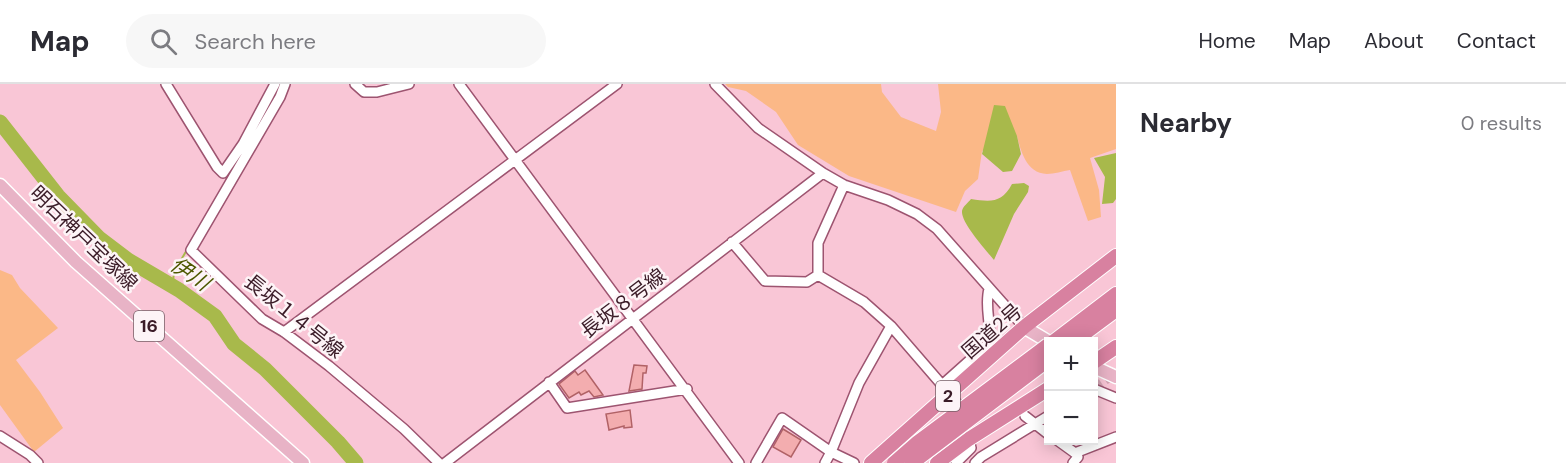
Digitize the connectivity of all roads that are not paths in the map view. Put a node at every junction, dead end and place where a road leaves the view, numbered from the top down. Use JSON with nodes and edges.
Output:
{"nodes":[{"id":1,"x":166,"y":84,"type":"edge"},
{"id":2,"x":275,"y":84,"type":"edge"},
{"id":3,"x":285,"y":84,"type":"edge"},
{"id":4,"x":355,"y":84,"type":"edge"},
{"id":5,"x":409,"y":84,"type":"edge"},
{"id":6,"x":459,"y":84,"type":"edge"},
{"id":7,"x":617,"y":84,"type":"edge"},
{"id":8,"x":715,"y":84,"type":"edge"},
{"id":9,"x":515,"y":159,"type":"junction"},
{"id":10,"x":824,"y":173,"type":"junction"},
{"id":11,"x":228,"y":177,"type":"junction"},
{"id":12,"x":844,"y":184,"type":"junction"},
{"id":13,"x":0,"y":185,"type":"edge"},
{"id":14,"x":732,"y":242,"type":"junction"},
{"id":15,"x":1116,"y":256,"type":"edge"},
{"id":16,"x":818,"y":275,"type":"junction"},
{"id":17,"x":990,"y":289,"type":"junction"},
{"id":18,"x":1116,"y":294,"type":"edge"},
{"id":19,"x":1110,"y":309,"type":"edge"},
{"id":20,"x":633,"y":317,"type":"junction"},
{"id":21,"x":891,"y":326,"type":"junction"},
{"id":22,"x":1024,"y":327,"type":"junction"},
{"id":23,"x":284,"y":332,"type":"junction"},
{"id":24,"x":1061,"y":337,"type":"edge"},
{"id":25,"x":1079,"y":337,"type":"edge"},
{"id":26,"x":1044,"y":339,"type":"edge"},
{"id":27,"x":1116,"y":347,"type":"edge"},
{"id":28,"x":1044,"y":348,"type":"edge"},
{"id":29,"x":1098,"y":361,"type":"edge"},
{"id":30,"x":1044,"y":363,"type":"edge"},
{"id":31,"x":1098,"y":366,"type":"edge"},
{"id":32,"x":1116,"y":377,"type":"edge"},
{"id":33,"x":549,"y":382,"type":"junction"},
{"id":34,"x":687,"y":389,"type":"junction"},
{"id":35,"x":1045,"y":391,"type":"edge"},
{"id":36,"x":1098,"y":391,"type":"edge"},
{"id":37,"x":1116,"y":398,"type":"edge"},
{"id":38,"x":954,"y":400,"type":"dead end"},
{"id":39,"x":1009,"y":402,"type":"dead end"},
{"id":40,"x":966,"y":414,"type":"junction"},
{"id":41,"x":1026,"y":416,"type":"dead end"},
{"id":42,"x":1044,"y":418,"type":"edge"},
{"id":43,"x":1035,"y":424,"type":"junction"},
{"id":44,"x":1044,"y":431,"type":"edge"},
{"id":45,"x":0,"y":436,"type":"edge"},
{"id":46,"x":1116,"y":436,"type":"edge"},
{"id":47,"x":969,"y":439,"type":"junction"},
{"id":48,"x":1061,"y":445,"type":"edge"},
{"id":49,"x":831,"y":452,"type":"junction"},
{"id":50,"x":30,"y":455,"type":"junction"},
{"id":51,"x":1077,"y":459,"type":"edge"},
{"id":52,"x":23,"y":463,"type":"edge"},
{"id":53,"x":38,"y":463,"type":"edge"},
{"id":54,"x":303,"y":463,"type":"edge"},
{"id":55,"x":439,"y":463,"type":"edge"},
{"id":56,"x":445,"y":463,"type":"edge"},
{"id":57,"x":740,"y":463,"type":"edge"},
{"id":58,"x":756,"y":463,"type":"edge"},
{"id":59,"x":825,"y":463,"type":"edge"},
{"id":60,"x":854,"y":463,"type":"edge"},
{"id":61,"x":871,"y":463,"type":"edge"},
{"id":62,"x":894,"y":463,"type":"edge"},
{"id":63,"x":905,"y":463,"type":"edge"},
{"id":64,"x":912,"y":463,"type":"edge"},
{"id":65,"x":937,"y":463,"type":"edge"},
{"id":66,"x":956,"y":463,"type":"edge"},
{"id":67,"x":975,"y":463,"type":"edge"}],
"edges":[{"from":1,"to":11,"type":"street"},
{"from":2,"to":11,"type":"street"},
{"from":3,"to":11,"type":"street","name":"長坂１４号線"},
{"from":4,"to":5,"type":"street"},
{"from":6,"to":9,"type":"street"},
{"from":7,"to":9,"type":"street"},
{"from":8,"to":10,"type":"street"},
{"from":9,"to":20,"type":"street"},
{"from":9,"to":23,"type":"street"},
{"from":10,"to":12,"type":"street"},
{"from":10,"to":14,"type":"street","name":"長坂８号線"},
{"from":11,"to":23,"type":"street","name":"長坂１４号線"},
{"from":12,"to":16,"type":"street"},
{"from":12,"to":17,"type":"street"},
{"from":13,"to":54,"type":"main road","name":"明石神戸宝塚線","number":"16"},
{"from":14,"to":16,"type":"street"},
{"from":14,"to":20,"type":"street","name":"長坂８号線"},
{"from":15,"to":22,"type":"highway","name":"国道2号","number":"2"},
{"from":16,"to":21,"type":"street"},
{"from":17,"to":21,"type":"street"},
{"from":17,"to":22,"type":"street"},
{"from":18,"to":19,"type":"highway"},
{"from":19,"to":24,"type":"highway"},
{"from":19,"to":25,"type":"highway"},
{"from":20,"to":33,"type":"street","name":"長坂８号線"},
{"from":20,"to":34,"type":"street"},
{"from":21,"to":49,"type":"street"},
{"from":22,"to":26,"type":"main road"},
{"from":22,"to":61,"type":"highway","name":"国道2号","number":"2"},
{"from":23,"to":55,"type":"street","name":"長坂１４号線"},
{"from":27,"to":29,"type":"highway"},
{"from":28,"to":62,"type":"highway","bridge":true},
{"from":30,"to":64,"type":"highway","bridge":true},
{"from":31,"to":32,"type":"main road"},
{"from":33,"to":34,"type":"street"},
{"from":33,"to":56,"type":"street","name":"長坂８号線"},
{"from":34,"to":57,"type":"street"},
{"from":35,"to":47,"type":"highway","number":"2"},
{"from":36,"to":37,"type":"street"},
{"from":38,"to":40,"type":"street"},
{"from":39,"to":40,"type":"street"},
{"from":40,"to":63,"type":"street"},
{"from":41,"to":43,"type":"street"},
{"from":42,"to":43,"type":"street"},
{"from":43,"to":44,"type":"street"},
{"from":43,"to":67,"type":"street"},
{"from":45,"to":50,"type":"street"},
{"from":46,"to":51,"type":"street"},
{"from":47,"to":65,"type":"highway","number":"2"},
{"from":47,"to":66,"type":"street"},
{"from":48,"to":51,"type":"street"},
{"from":49,"to":58,"type":"street"},
{"from":49,"to":59,"type":"street"},
{"from":49,"to":60,"type":"street"},
{"from":50,"to":52,"type":"street"},
{"from":50,"to":53,"type":"street"}]}
